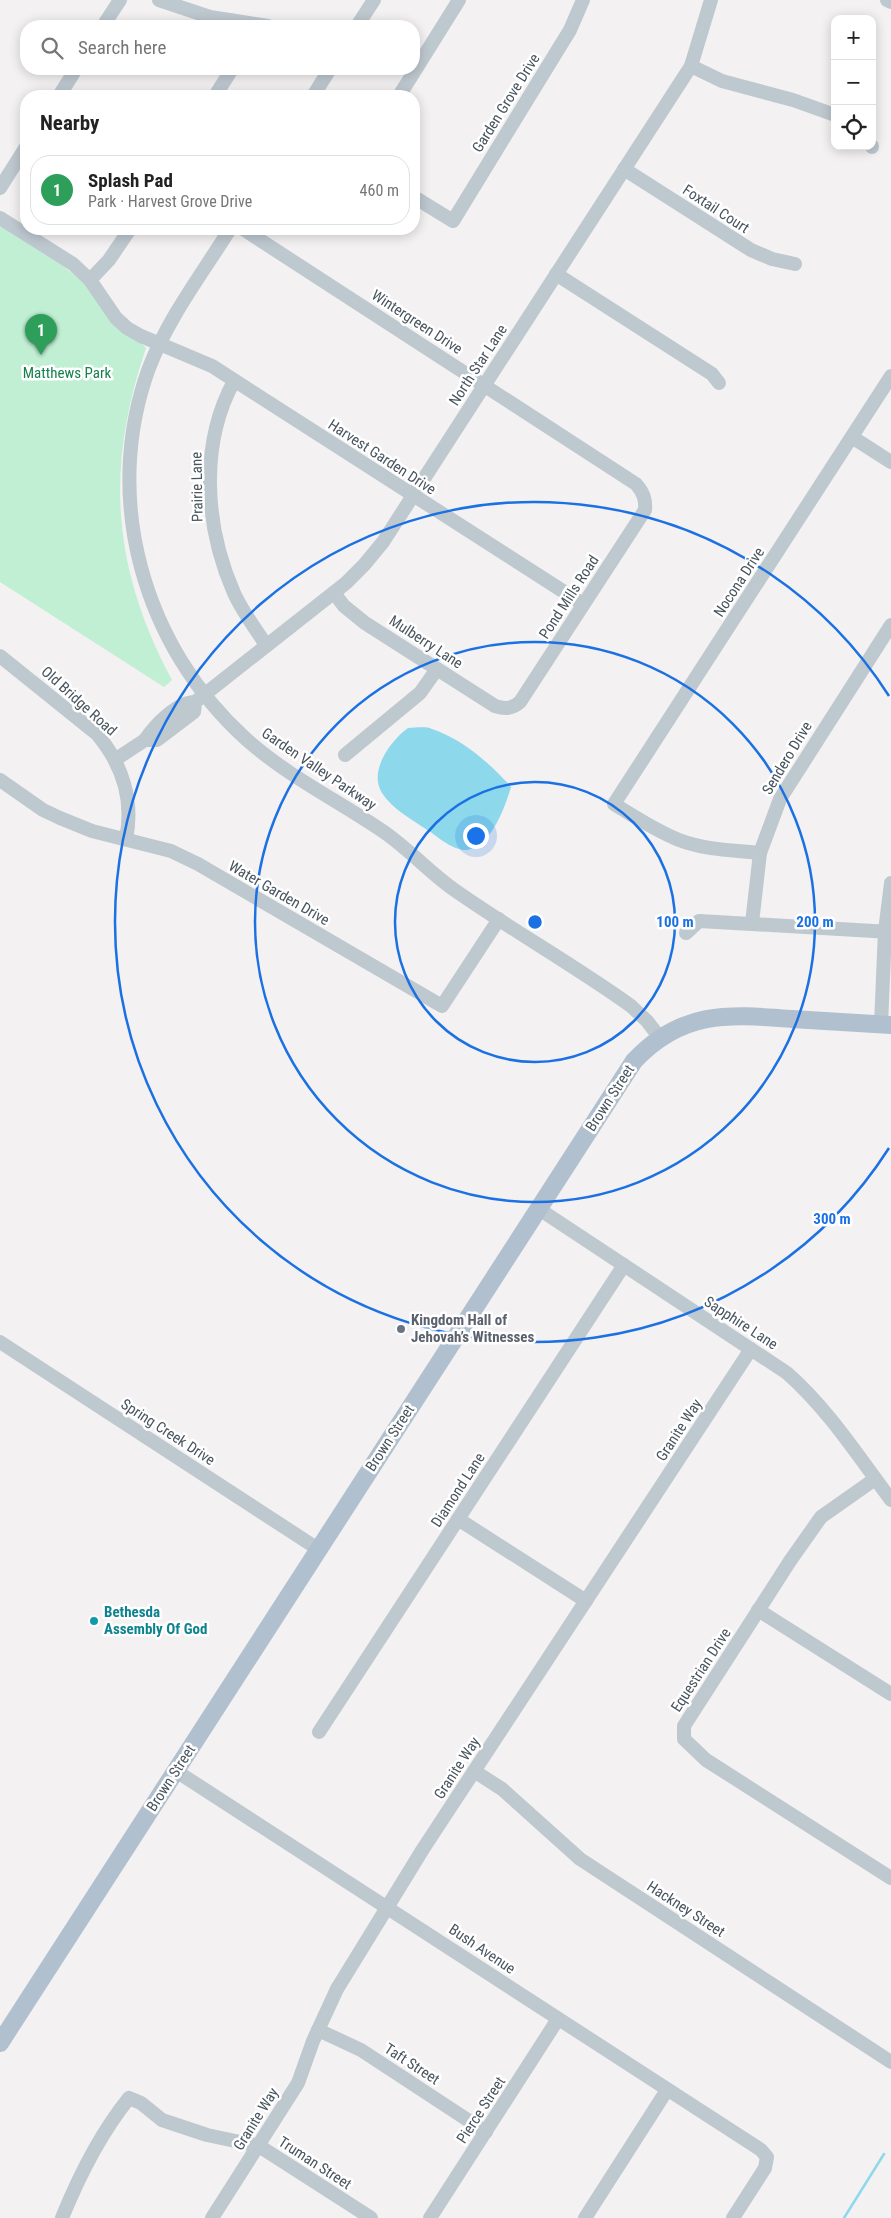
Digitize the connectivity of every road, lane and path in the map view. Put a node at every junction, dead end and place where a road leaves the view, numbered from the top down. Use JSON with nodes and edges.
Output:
{"nodes":[{"id":1,"x":120,"y":0,"type":"edge"},
{"id":2,"x":159,"y":0,"type":"edge"},
{"id":3,"x":374,"y":0,"type":"edge"},
{"id":4,"x":459,"y":0,"type":"edge"},
{"id":5,"x":583,"y":0,"type":"edge"},
{"id":6,"x":711,"y":0,"type":"edge"},
{"id":7,"x":887,"y":0,"type":"edge"},
{"id":8,"x":891,"y":2,"type":"edge"},
{"id":9,"x":107,"y":20,"type":"edge"},
{"id":10,"x":224,"y":20,"type":"edge"},
{"id":11,"x":361,"y":20,"type":"edge"},
{"id":12,"x":420,"y":62,"type":"edge"},
{"id":13,"x":690,"y":66,"type":"junction"},
{"id":14,"x":72,"y":75,"type":"edge"},
{"id":15,"x":228,"y":75,"type":"edge"},
{"id":16,"x":326,"y":75,"type":"edge"},
{"id":17,"x":412,"y":75,"type":"edge"},
{"id":18,"x":62,"y":90,"type":"edge"},
{"id":19,"x":219,"y":90,"type":"edge"},
{"id":20,"x":317,"y":90,"type":"edge"},
{"id":21,"x":403,"y":90,"type":"edge"},
{"id":22,"x":831,"y":114,"type":"edge"},
{"id":23,"x":20,"y":156,"type":"edge"},
{"id":24,"x":624,"y":169,"type":"junction"},
{"id":25,"x":0,"y":188,"type":"edge"},
{"id":26,"x":420,"y":201,"type":"edge"},
{"id":27,"x":0,"y":218,"type":"edge"},
{"id":28,"x":20,"y":231,"type":"edge"},
{"id":29,"x":27,"y":235,"type":"edge"},
{"id":30,"x":126,"y":235,"type":"edge"},
{"id":31,"x":226,"y":235,"type":"edge"},
{"id":32,"x":252,"y":235,"type":"edge"},
{"id":33,"x":795,"y":264,"type":"dead end"},
{"id":34,"x":556,"y":274,"type":"junction"},
{"id":35,"x":90,"y":280,"type":"junction"},
{"id":36,"x":160,"y":344,"type":"junction"},
{"id":37,"x":891,"y":376,"type":"edge"},
{"id":38,"x":234,"y":381,"type":"junction"},
{"id":39,"x":719,"y":383,"type":"dead end"},
{"id":40,"x":485,"y":385,"type":"junction"},
{"id":41,"x":852,"y":437,"type":"junction"},
{"id":42,"x":891,"y":462,"type":"edge"},
{"id":43,"x":413,"y":496,"type":"junction"},
{"id":44,"x":644,"y":496,"type":"joint"},
{"id":45,"x":334,"y":593,"type":"junction"},
{"id":46,"x":583,"y":604,"type":"junction"},
{"id":47,"x":891,"y":625,"type":"edge"},
{"id":48,"x":266,"y":645,"type":"junction"},
{"id":49,"x":0,"y":656,"type":"edge"},
{"id":50,"x":437,"y":669,"type":"junction"},
{"id":51,"x":201,"y":698,"type":"junction"},
{"id":52,"x":508,"y":708,"type":"joint"},
{"id":53,"x":345,"y":755,"type":"dead end"},
{"id":54,"x":116,"y":759,"type":"junction"},
{"id":55,"x":0,"y":780,"type":"edge"},
{"id":56,"x":126,"y":839,"type":"junction"},
{"id":57,"x":760,"y":853,"type":"junction"},
{"id":58,"x":891,"y":883,"type":"edge"},
{"id":59,"x":499,"y":919,"type":"junction"},
{"id":60,"x":752,"y":923,"type":"junction"},
{"id":61,"x":888,"y":932,"type":"edge"},
{"id":62,"x":686,"y":933,"type":"dead end"},
{"id":63,"x":886,"y":1025,"type":"edge"},
{"id":64,"x":660,"y":1038,"type":"junction"},
{"id":65,"x":539,"y":1208,"type":"junction"},
{"id":66,"x":624,"y":1265,"type":"junction"},
{"id":67,"x":0,"y":1342,"type":"edge"},
{"id":68,"x":752,"y":1349,"type":"junction"},
{"id":69,"x":875,"y":1479,"type":"junction"},
{"id":70,"x":891,"y":1500,"type":"edge"},
{"id":71,"x":458,"y":1519,"type":"junction"},
{"id":72,"x":318,"y":1549,"type":"junction"},
{"id":73,"x":586,"y":1602,"type":"junction"},
{"id":74,"x":758,"y":1610,"type":"junction"},
{"id":75,"x":891,"y":1694,"type":"edge"},
{"id":76,"x":319,"y":1732,"type":"dead end"},
{"id":77,"x":176,"y":1771,"type":"junction"},
{"id":78,"x":474,"y":1771,"type":"junction"},
{"id":79,"x":891,"y":1878,"type":"edge"},
{"id":80,"x":388,"y":1907,"type":"junction"},
{"id":81,"x":558,"y":2019,"type":"junction"},
{"id":82,"x":318,"y":2030,"type":"junction"},
{"id":83,"x":0,"y":2043,"type":"edge"},
{"id":84,"x":891,"y":2062,"type":"edge"},
{"id":85,"x":668,"y":2090,"type":"junction"},
{"id":86,"x":486,"y":2132,"type":"junction"},
{"id":87,"x":259,"y":2146,"type":"junction"},
{"id":88,"x":62,"y":2218,"type":"edge"},
{"id":89,"x":212,"y":2218,"type":"edge"},
{"id":90,"x":371,"y":2218,"type":"edge"},
{"id":91,"x":430,"y":2218,"type":"edge"},
{"id":92,"x":585,"y":2218,"type":"edge"},
{"id":93,"x":733,"y":2218,"type":"edge"}],
"edges":[{"from":1,"to":9,"type":"street"},
{"from":2,"to":10,"type":"street"},
{"from":3,"to":11,"type":"street"},
{"from":4,"to":12,"type":"street"},
{"from":5,"to":26,"type":"street","name":"Garden Grove Drive"},
{"from":6,"to":13,"type":"street","name":"North Star Lane"},
{"from":7,"to":8,"type":"street"},
{"from":13,"to":22,"type":"street"},
{"from":13,"to":24,"type":"street","name":"North Star Lane"},
{"from":14,"to":18,"type":"street"},
{"from":15,"to":19,"type":"street"},
{"from":16,"to":20,"type":"street"},
{"from":17,"to":21,"type":"street"},
{"from":23,"to":25,"type":"street"},
{"from":24,"to":33,"type":"street","name":"Foxtail Court"},
{"from":24,"to":34,"type":"street","name":"North Star Lane"},
{"from":27,"to":28,"type":"street","name":"Harvest Garden Drive"},
{"from":29,"to":35,"type":"street","name":"Harvest Garden Drive"},
{"from":30,"to":35,"type":"street"},
{"from":31,"to":36,"type":"street","name":"Garden Valley Parkway"},
{"from":32,"to":40,"type":"street","name":"Wintergreen Drive"},
{"from":34,"to":39,"type":"street"},
{"from":34,"to":40,"type":"street","name":"North Star Lane"},
{"from":35,"to":36,"type":"street","name":"Harvest Garden Drive"},
{"from":36,"to":38,"type":"street","name":"Harvest Garden Drive"},
{"from":36,"to":51,"type":"street","name":"Garden Valley Parkway"},
{"from":37,"to":41,"type":"street","name":"Nocona Drive"},
{"from":38,"to":43,"type":"street","name":"Harvest Garden Drive"},
{"from":38,"to":48,"type":"street","name":"Prairie Lane"},
{"from":40,"to":43,"type":"street","name":"North Star Lane"},
{"from":40,"to":44,"type":"street","name":"Wintergreen Drive"},
{"from":41,"to":42,"type":"street"},
{"from":41,"to":57,"type":"street","name":"Nocona Drive"},
{"from":43,"to":45,"type":"street","name":"North Star Lane"},
{"from":43,"to":46,"type":"street","name":"Harvest Garden Drive"},
{"from":44,"to":46,"type":"street","name":"Pond Mills Road"},
{"from":45,"to":48,"type":"street","name":"North Star Lane"},
{"from":45,"to":50,"type":"street","name":"Mulberry Lane"},
{"from":46,"to":52,"type":"street","name":"Pond Mills Road"},
{"from":47,"to":57,"type":"street","name":"Sendero Drive"},
{"from":48,"to":51,"type":"street","name":"North Star Lane"},
{"from":49,"to":54,"type":"street","name":"Old Bridge Road"},
{"from":50,"to":52,"type":"street","name":"Mulberry Lane"},
{"from":50,"to":53,"type":"street"},
{"from":51,"to":54,"type":"street","name":"North Star Lane"},
{"from":51,"to":59,"type":"street","name":"Garden Valley Parkway"},
{"from":54,"to":56,"type":"street","name":"Old Bridge Road"},
{"from":55,"to":56,"type":"street","name":"Water Garden Drive"},
{"from":56,"to":59,"type":"street","name":"Water Garden Drive"},
{"from":57,"to":60,"type":"street","name":"Sendero Drive"},
{"from":58,"to":61,"type":"street"},
{"from":59,"to":64,"type":"street","name":"Garden Valley Parkway"},
{"from":60,"to":61,"type":"street"},
{"from":60,"to":62,"type":"street"},
{"from":61,"to":63,"type":"street"},
{"from":63,"to":64,"type":"main road","name":"Brown Street"},
{"from":64,"to":65,"type":"main road","name":"Brown Street"},
{"from":65,"to":66,"type":"street","name":"Sapphire Lane"},
{"from":65,"to":72,"type":"main road","name":"Brown Street"},
{"from":66,"to":68,"type":"street","name":"Sapphire Lane"},
{"from":66,"to":71,"type":"street","name":"Diamond Lane"},
{"from":67,"to":72,"type":"street","name":"Spring Creek Drive"},
{"from":68,"to":69,"type":"street","name":"Sapphire Lane"},
{"from":68,"to":73,"type":"street","name":"Granite Way"},
{"from":69,"to":70,"type":"street","name":"Sapphire Lane"},
{"from":69,"to":74,"type":"street","name":"Equestrian Drive"},
{"from":71,"to":73,"type":"street"},
{"from":71,"to":76,"type":"street","name":"Diamond Lane"},
{"from":72,"to":77,"type":"main road","name":"Brown Street"},
{"from":73,"to":78,"type":"street","name":"Granite Way"},
{"from":74,"to":75,"type":"street"},
{"from":74,"to":79,"type":"street","name":"Equestrian Drive"},
{"from":77,"to":80,"type":"street","name":"Bush Avenue"},
{"from":77,"to":83,"type":"main road","name":"Brown Street"},
{"from":78,"to":80,"type":"street","name":"Granite Way"},
{"from":78,"to":84,"type":"street","name":"Hackney Street"},
{"from":80,"to":81,"type":"street","name":"Bush Avenue"},
{"from":80,"to":82,"type":"street","name":"Granite Way"},
{"from":81,"to":85,"type":"street","name":"Bush Avenue"},
{"from":81,"to":86,"type":"street","name":"Pierce Street"},
{"from":82,"to":86,"type":"street","name":"Taft Street"},
{"from":82,"to":87,"type":"street","name":"Granite Way"},
{"from":85,"to":92,"type":"street"},
{"from":85,"to":93,"type":"street","name":"Bush Avenue"},
{"from":86,"to":91,"type":"street","name":"Pierce Street"},
{"from":87,"to":88,"type":"street","name":"Truman Street"},
{"from":87,"to":89,"type":"street","name":"Granite Way"},
{"from":87,"to":90,"type":"street","name":"Truman Street"}]}
